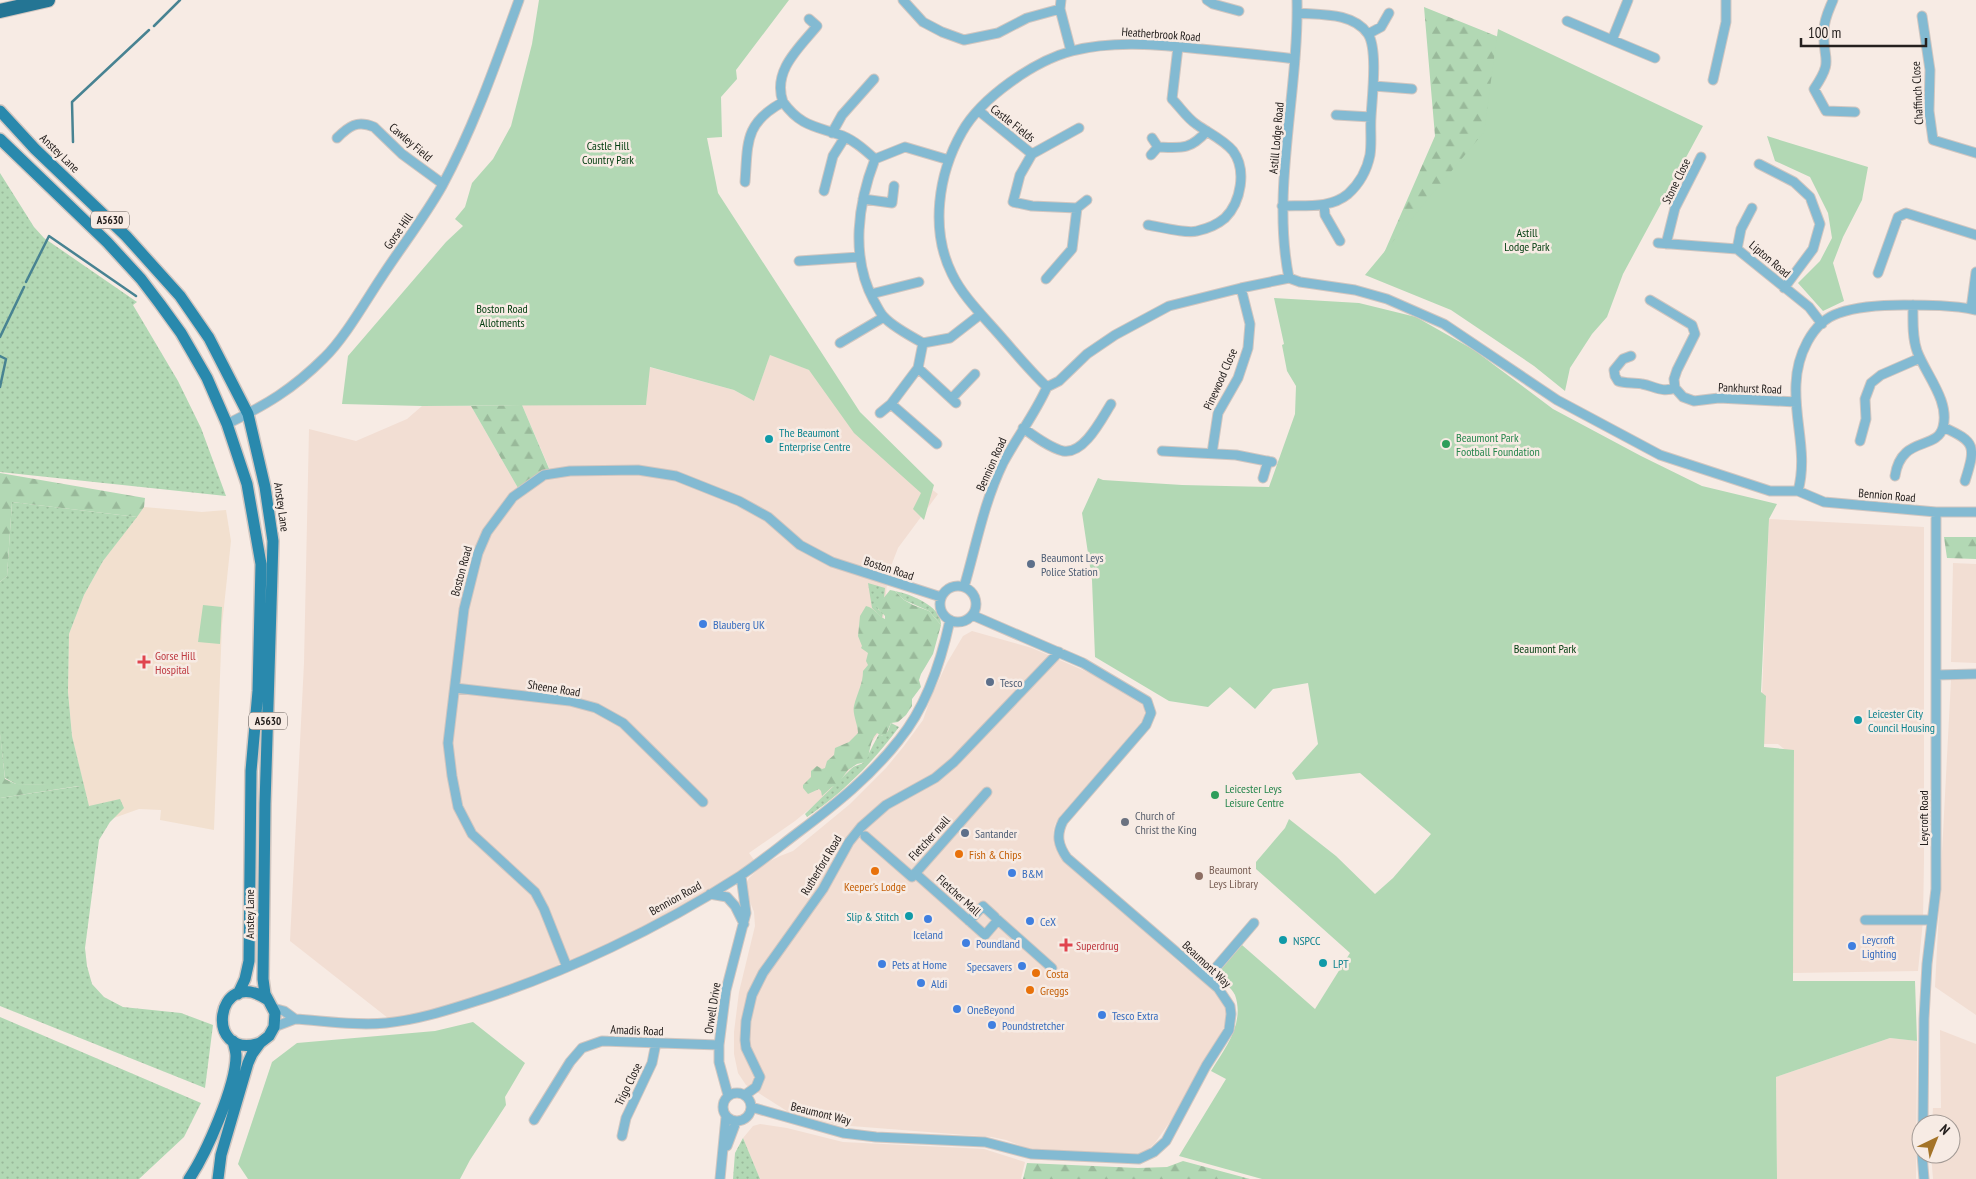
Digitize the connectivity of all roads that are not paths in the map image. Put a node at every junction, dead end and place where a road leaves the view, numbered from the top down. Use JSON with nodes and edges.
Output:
{"nodes":[{"id":1,"x":48,"y":0,"type":"edge"},
{"id":2,"x":519,"y":0,"type":"edge"},
{"id":3,"x":903,"y":0,"type":"edge"},
{"id":4,"x":1207,"y":0,"type":"edge"},
{"id":5,"x":1297,"y":0,"type":"edge"},
{"id":6,"x":1628,"y":0,"type":"edge"},
{"id":7,"x":1726,"y":0,"type":"edge"},
{"id":8,"x":1833,"y":0,"type":"edge"},
{"id":9,"x":1060,"y":5,"type":"edge"},
{"id":10,"x":0,"y":11,"type":"edge"},
{"id":11,"x":1239,"y":11,"type":"dead end"},
{"id":12,"x":1297,"y":13,"type":"junction"},
{"id":13,"x":1389,"y":13,"type":"dead end"},
{"id":14,"x":1922,"y":16,"type":"dead end"},
{"id":15,"x":809,"y":19,"type":"dead end"},
{"id":16,"x":1567,"y":21,"type":"dead end"},
{"id":17,"x":1368,"y":34,"type":"junction"},
{"id":18,"x":1612,"y":40,"type":"junction"},
{"id":19,"x":1178,"y":47,"type":"junction"},
{"id":20,"x":1071,"y":51,"type":"junction"},
{"id":21,"x":1655,"y":58,"type":"dead end"},
{"id":22,"x":1295,"y":59,"type":"junction"},
{"id":23,"x":874,"y":79,"type":"dead end"},
{"id":24,"x":1712,"y":80,"type":"dead end"},
{"id":25,"x":1374,"y":86,"type":"junction"},
{"id":26,"x":1412,"y":89,"type":"dead end"},
{"id":27,"x":783,"y":102,"type":"junction"},
{"id":28,"x":0,"y":111,"type":"edge"},
{"id":29,"x":979,"y":111,"type":"junction"},
{"id":30,"x":1855,"y":112,"type":"dead end"},
{"id":31,"x":1336,"y":115,"type":"dead end"},
{"id":32,"x":1371,"y":117,"type":"junction"},
{"id":33,"x":1079,"y":128,"type":"dead end"},
{"id":34,"x":1207,"y":130,"type":"junction"},
{"id":35,"x":832,"y":133,"type":"junction"},
{"id":36,"x":844,"y":137,"type":"junction"},
{"id":37,"x":338,"y":138,"type":"dead end"},
{"id":38,"x":1152,"y":138,"type":"dead end"},
{"id":39,"x":0,"y":139,"type":"edge"},
{"id":40,"x":1158,"y":147,"type":"junction"},
{"id":41,"x":1976,"y":153,"type":"edge"},
{"id":42,"x":1032,"y":154,"type":"junction"},
{"id":43,"x":1151,"y":154,"type":"dead end"},
{"id":44,"x":1701,"y":157,"type":"dead end"},
{"id":45,"x":875,"y":158,"type":"junction"},
{"id":46,"x":949,"y":160,"type":"junction"},
{"id":47,"x":1759,"y":164,"type":"dead end"},
{"id":48,"x":745,"y":182,"type":"dead end"},
{"id":49,"x":443,"y":184,"type":"junction"},
{"id":50,"x":894,"y":186,"type":"dead end"},
{"id":51,"x":824,"y":191,"type":"dead end"},
{"id":52,"x":863,"y":199,"type":"junction"},
{"id":53,"x":1087,"y":200,"type":"dead end"},
{"id":54,"x":1324,"y":205,"type":"junction"},
{"id":55,"x":1282,"y":206,"type":"junction"},
{"id":56,"x":1078,"y":208,"type":"junction"},
{"id":57,"x":1752,"y":208,"type":"dead end"},
{"id":58,"x":1148,"y":225,"type":"dead end"},
{"id":59,"x":1976,"y":235,"type":"edge"},
{"id":60,"x":1340,"y":241,"type":"dead end"},
{"id":61,"x":1662,"y":243,"type":"joint"},
{"id":62,"x":1737,"y":248,"type":"junction"},
{"id":63,"x":859,"y":257,"type":"junction"},
{"id":64,"x":799,"y":261,"type":"dead end"},
{"id":65,"x":1976,"y":272,"type":"edge"},
{"id":66,"x":1878,"y":273,"type":"dead end"},
{"id":67,"x":1289,"y":278,"type":"junction"},
{"id":68,"x":1046,"y":279,"type":"dead end"},
{"id":69,"x":918,"y":282,"type":"dead end"},
{"id":70,"x":1240,"y":288,"type":"junction"},
{"id":71,"x":1784,"y":288,"type":"junction"},
{"id":72,"x":871,"y":294,"type":"junction"},
{"id":73,"x":1650,"y":300,"type":"dead end"},
{"id":74,"x":1913,"y":305,"type":"junction"},
{"id":75,"x":1973,"y":310,"type":"edge"},
{"id":76,"x":981,"y":314,"type":"junction"},
{"id":77,"x":884,"y":317,"type":"junction"},
{"id":78,"x":1822,"y":324,"type":"junction"},
{"id":79,"x":840,"y":343,"type":"dead end"},
{"id":80,"x":923,"y":343,"type":"junction"},
{"id":81,"x":1631,"y":356,"type":"dead end"},
{"id":82,"x":1920,"y":358,"type":"junction"},
{"id":83,"x":918,"y":368,"type":"junction"},
{"id":84,"x":976,"y":374,"type":"dead end"},
{"id":85,"x":1047,"y":387,"type":"junction"},
{"id":86,"x":1674,"y":388,"type":"junction"},
{"id":87,"x":1796,"y":402,"type":"junction"},
{"id":88,"x":891,"y":404,"type":"junction"},
{"id":89,"x":1111,"y":404,"type":"dead end"},
{"id":90,"x":248,"y":414,"type":"junction"},
{"id":91,"x":880,"y":414,"type":"dead end"},
{"id":92,"x":227,"y":424,"type":"junction"},
{"id":93,"x":1022,"y":428,"type":"junction"},
{"id":94,"x":1943,"y":428,"type":"junction"},
{"id":95,"x":1860,"y":441,"type":"dead end"},
{"id":96,"x":937,"y":444,"type":"dead end"},
{"id":97,"x":1162,"y":451,"type":"dead end"},
{"id":98,"x":1212,"y":453,"type":"junction"},
{"id":99,"x":1895,"y":476,"type":"dead end"},
{"id":100,"x":1263,"y":478,"type":"dead end"},
{"id":101,"x":1965,"y":482,"type":"dead end"},
{"id":102,"x":1798,"y":491,"type":"junction"},
{"id":103,"x":1936,"y":512,"type":"junction"},
{"id":104,"x":1976,"y":512,"type":"edge"},
{"id":105,"x":964,"y":587,"type":"junction"},
{"id":106,"x":941,"y":597,"type":"junction"},
{"id":107,"x":972,"y":615,"type":"junction"},
{"id":108,"x":950,"y":620,"type":"junction"},
{"id":109,"x":1059,"y":652,"type":"junction"},
{"id":110,"x":1976,"y":674,"type":"edge"},
{"id":111,"x":1936,"y":675,"type":"junction"},
{"id":112,"x":455,"y":688,"type":"junction"},
{"id":113,"x":987,"y":792,"type":"dead end"},
{"id":114,"x":704,"y":802,"type":"dead end"},
{"id":115,"x":865,"y":836,"type":"dead end"},
{"id":116,"x":915,"y":873,"type":"junction"},
{"id":117,"x":741,"y":876,"type":"junction"},
{"id":118,"x":710,"y":894,"type":"junction"},
{"id":119,"x":995,"y":917,"type":"dead end"},
{"id":120,"x":1865,"y":920,"type":"dead end"},
{"id":121,"x":1932,"y":920,"type":"junction"},
{"id":122,"x":969,"y":921,"type":"junction"},
{"id":123,"x":1254,"y":923,"type":"dead end"},
{"id":124,"x":744,"y":925,"type":"junction"},
{"id":125,"x":567,"y":967,"type":"junction"},
{"id":126,"x":1052,"y":968,"type":"dead end"},
{"id":127,"x":1207,"y":978,"type":"junction"},
{"id":128,"x":238,"y":994,"type":"junction"},
{"id":129,"x":271,"y":1004,"type":"junction"},
{"id":130,"x":295,"y":1018,"type":"junction"},
{"id":131,"x":274,"y":1027,"type":"junction"},
{"id":132,"x":233,"y":1041,"type":"junction"},
{"id":133,"x":260,"y":1043,"type":"junction"},
{"id":134,"x":656,"y":1043,"type":"junction"},
{"id":135,"x":719,"y":1045,"type":"junction"},
{"id":136,"x":728,"y":1095,"type":"junction"},
{"id":137,"x":745,"y":1095,"type":"junction"},
{"id":138,"x":751,"y":1106,"type":"junction"},
{"id":139,"x":1923,"y":1114,"type":"edge"},
{"id":140,"x":726,"y":1117,"type":"junction"},
{"id":141,"x":534,"y":1120,"type":"dead end"},
{"id":142,"x":736,"y":1122,"type":"junction"},
{"id":143,"x":622,"y":1136,"type":"dead end"},
{"id":144,"x":724,"y":1153,"type":"junction"},
{"id":145,"x":1923,"y":1164,"type":"edge"},
{"id":146,"x":190,"y":1179,"type":"edge"},
{"id":147,"x":218,"y":1179,"type":"edge"},
{"id":148,"x":720,"y":1179,"type":"edge"},
{"id":149,"x":1924,"y":1179,"type":"edge"}],
"edges":[{"from":1,"to":10,"type":"highway"},
{"from":2,"to":49,"type":"street","name":"Gorse Hill"},
{"from":3,"to":9,"type":"street"},
{"from":4,"to":11,"type":"street"},
{"from":5,"to":12,"type":"street","name":"Astill Lodge Road"},
{"from":6,"to":18,"type":"street"},
{"from":7,"to":24,"type":"street"},
{"from":8,"to":30,"type":"street"},
{"from":9,"to":20,"type":"street"},
{"from":12,"to":17,"type":"street"},
{"from":12,"to":22,"type":"street","name":"Astill Lodge Road"},
{"from":13,"to":17,"type":"street"},
{"from":14,"to":41,"type":"street","name":"Chaffinch Close"},
{"from":15,"to":27,"type":"street"},
{"from":16,"to":18,"type":"street"},
{"from":17,"to":25,"type":"street"},
{"from":18,"to":21,"type":"street"},
{"from":19,"to":20,"type":"street","name":"Heatherbrook Road"},
{"from":19,"to":22,"type":"street","name":"Heatherbrook Road"},
{"from":19,"to":34,"type":"street"},
{"from":20,"to":29,"type":"street","name":"Heatherbrook Road"},
{"from":22,"to":55,"type":"street","name":"Astill Lodge Road"},
{"from":23,"to":35,"type":"street"},
{"from":25,"to":26,"type":"street"},
{"from":25,"to":32,"type":"street"},
{"from":27,"to":35,"type":"street"},
{"from":27,"to":48,"type":"street"},
{"from":28,"to":90,"type":"main road","name":"Anstey Lane","number":"A5630"},
{"from":29,"to":42,"type":"street","name":"Castle Fields"},
{"from":29,"to":46,"type":"street","name":"Heatherbrook Road"},
{"from":31,"to":32,"type":"street"},
{"from":32,"to":54,"type":"street"},
{"from":33,"to":42,"type":"street","name":"Castle Fields"},
{"from":34,"to":40,"type":"street"},
{"from":34,"to":58,"type":"street"},
{"from":35,"to":36,"type":"street"},
{"from":36,"to":45,"type":"street"},
{"from":36,"to":51,"type":"street"},
{"from":37,"to":49,"type":"street","name":"Cawley Field"},
{"from":38,"to":40,"type":"street"},
{"from":39,"to":92,"type":"main road","number":"A5630"},
{"from":40,"to":43,"type":"street"},
{"from":42,"to":56,"type":"street","name":"Castle Fields"},
{"from":44,"to":61,"type":"street","name":"Stone Close"},
{"from":45,"to":46,"type":"street"},
{"from":45,"to":52,"type":"street"},
{"from":46,"to":76,"type":"street","name":"Heatherbrook Road"},
{"from":47,"to":71,"type":"street"},
{"from":49,"to":90,"type":"street","name":"Gorse Hill"},
{"from":50,"to":52,"type":"street"},
{"from":52,"to":63,"type":"street"},
{"from":53,"to":56,"type":"street"},
{"from":54,"to":55,"type":"street"},
{"from":54,"to":60,"type":"street"},
{"from":55,"to":67,"type":"street","name":"Astill Lodge Road"},
{"from":56,"to":68,"type":"street"},
{"from":57,"to":62,"type":"street"},
{"from":59,"to":66,"type":"street"},
{"from":61,"to":62,"type":"street","name":"Lipton Road"},
{"from":62,"to":71,"type":"street","name":"Lipton Road"},
{"from":63,"to":64,"type":"street"},
{"from":63,"to":72,"type":"street"},
{"from":65,"to":75,"type":"street"},
{"from":67,"to":70,"type":"street"},
{"from":67,"to":102,"type":"street"},
{"from":69,"to":72,"type":"street"},
{"from":70,"to":85,"type":"street"},
{"from":70,"to":98,"type":"street","name":"Pinewood Close"},
{"from":71,"to":78,"type":"street","name":"Lipton Road"},
{"from":72,"to":77,"type":"street"},
{"from":73,"to":86,"type":"street"},
{"from":74,"to":75,"type":"street"},
{"from":74,"to":78,"type":"street"},
{"from":74,"to":82,"type":"street"},
{"from":76,"to":80,"type":"street"},
{"from":76,"to":85,"type":"street","name":"Heatherbrook Road"},
{"from":77,"to":79,"type":"street"},
{"from":77,"to":80,"type":"street"},
{"from":78,"to":87,"type":"street"},
{"from":80,"to":83,"type":"street"},
{"from":81,"to":86,"type":"street"},
{"from":82,"to":94,"type":"street"},
{"from":82,"to":95,"type":"street"},
{"from":83,"to":84,"type":"street"},
{"from":83,"to":88,"type":"street"},
{"from":85,"to":93,"type":"street","name":"Bennion Road"},
{"from":86,"to":87,"type":"street","name":"Pankhurst Road"},
{"from":87,"to":102,"type":"street"},
{"from":88,"to":91,"type":"street"},
{"from":88,"to":96,"type":"street"},
{"from":89,"to":93,"type":"street"},
{"from":90,"to":92,"type":"street","name":"Gorse Hill"},
{"from":90,"to":129,"type":"main road","name":"Anstey Lane","number":"A5630"},
{"from":92,"to":128,"type":"main road","number":"A5630"},
{"from":93,"to":105,"type":"street","name":"Bennion Road"},
{"from":94,"to":99,"type":"street"},
{"from":94,"to":101,"type":"street"},
{"from":97,"to":98,"type":"street"},
{"from":98,"to":100,"type":"street"},
{"from":102,"to":103,"type":"street","name":"Bennion Road"},
{"from":103,"to":104,"type":"street","name":"Bennion Road"},
{"from":103,"to":111,"type":"street","name":"Leycroft Road"},
{"from":105,"to":106,"type":"street"},
{"from":105,"to":107,"type":"street"},
{"from":106,"to":108,"type":"street"},
{"from":106,"to":112,"type":"street","name":"Boston Road"},
{"from":107,"to":108,"type":"street"},
{"from":107,"to":109,"type":"street","name":"Beaumont Way"},
{"from":108,"to":117,"type":"street","name":"Bennion Road"},
{"from":109,"to":127,"type":"street","name":"Beaumont Way"},
{"from":109,"to":137,"type":"street","name":"Rutherford Road"},
{"from":110,"to":111,"type":"street"},
{"from":111,"to":121,"type":"street","name":"Leycroft Road"},
{"from":112,"to":114,"type":"street","name":"Sheene Road"},
{"from":112,"to":125,"type":"street","name":"Boston Road"},
{"from":113,"to":116,"type":"street","name":"Fletcher mall"},
{"from":115,"to":116,"type":"street","name":"Fletcher mall"},
{"from":116,"to":122,"type":"street","name":"Fletcher Mall"},
{"from":117,"to":118,"type":"street","name":"Bennion Road"},
{"from":117,"to":124,"type":"street","name":"Orwell Drive"},
{"from":118,"to":124,"type":"street"},
{"from":118,"to":125,"type":"street","name":"Bennion Road"},
{"from":119,"to":122,"type":"street"},
{"from":120,"to":121,"type":"street"},
{"from":121,"to":139,"type":"street","name":"Leycroft Road"},
{"from":122,"to":126,"type":"street","name":"Fletcher Mall"},
{"from":123,"to":127,"type":"street"},
{"from":124,"to":135,"type":"street","name":"Orwell Drive"},
{"from":125,"to":130,"type":"street","name":"Bennion Road"},
{"from":127,"to":138,"type":"street","name":"Beaumont Way"},
{"from":128,"to":129,"type":"main road"},
{"from":128,"to":132,"type":"main road"},
{"from":129,"to":130,"type":"street","name":"Bennion Road"},
{"from":129,"to":131,"type":"main road","name":"Anstey Lane"},
{"from":130,"to":131,"type":"street","name":"Bennion Road"},
{"from":131,"to":133,"type":"main road"},
{"from":132,"to":133,"type":"main road"},
{"from":132,"to":146,"type":"main road"},
{"from":133,"to":147,"type":"main road"},
{"from":134,"to":135,"type":"street","name":"Amadis Road"},
{"from":134,"to":141,"type":"street","name":"Amadis Road"},
{"from":134,"to":143,"type":"street","name":"Trigo Close"},
{"from":135,"to":136,"type":"street","name":"Orwell Drive"},
{"from":136,"to":137,"type":"street"},
{"from":136,"to":140,"type":"street"},
{"from":137,"to":138,"type":"street"},
{"from":138,"to":142,"type":"street"},
{"from":140,"to":142,"type":"street"},
{"from":140,"to":144,"type":"street"},
{"from":142,"to":144,"type":"street"},
{"from":144,"to":148,"type":"street"},
{"from":145,"to":149,"type":"street"}]}
